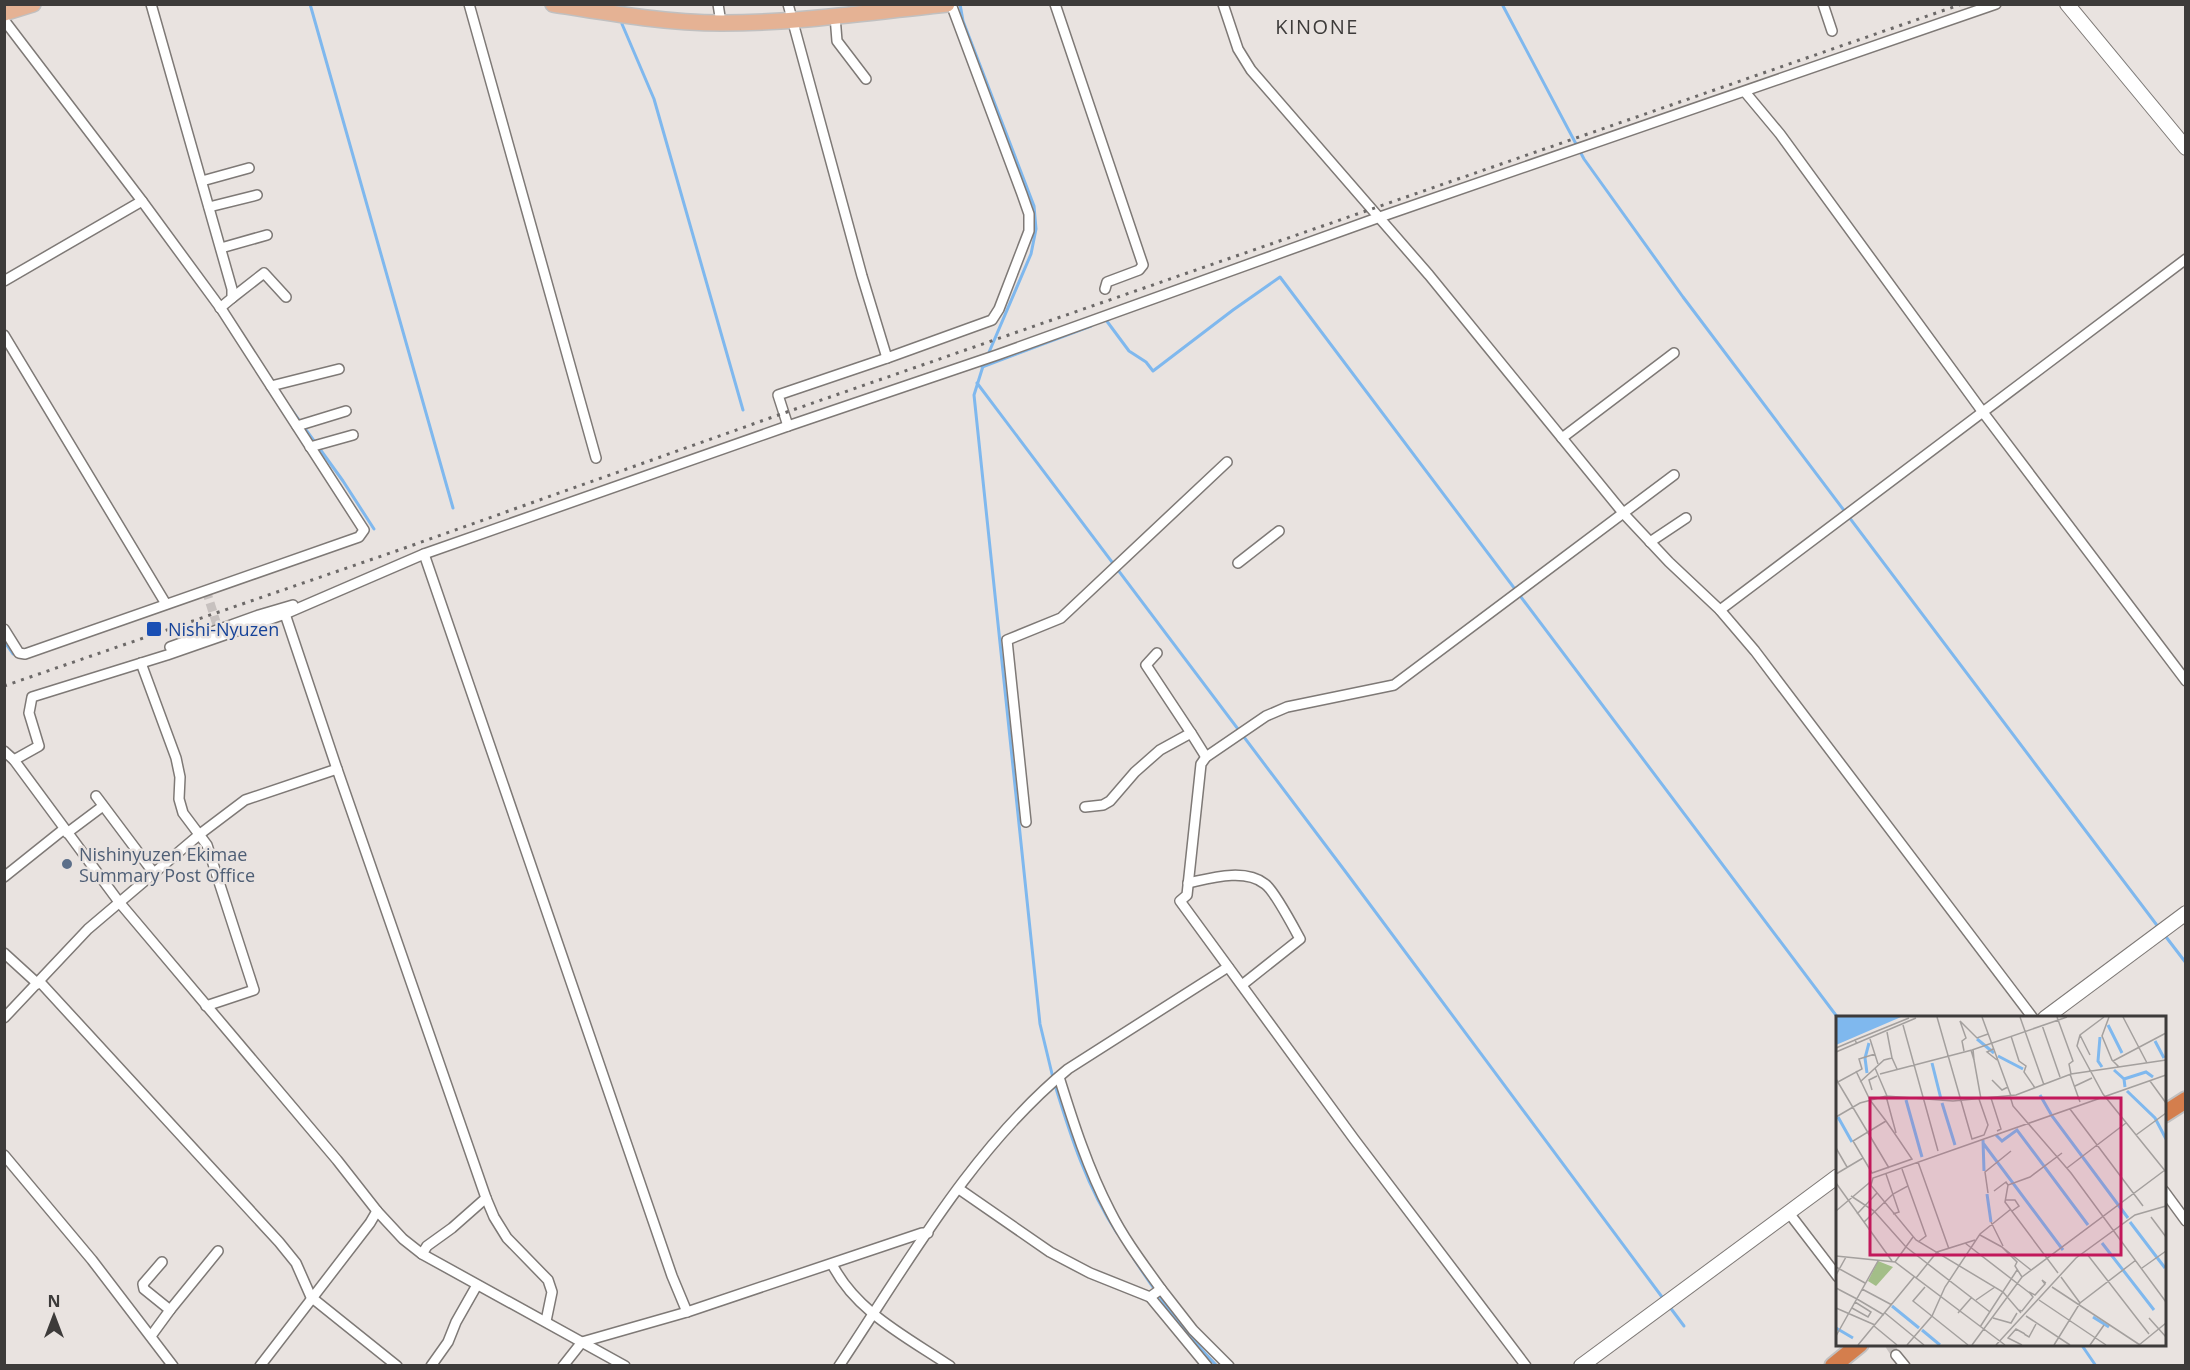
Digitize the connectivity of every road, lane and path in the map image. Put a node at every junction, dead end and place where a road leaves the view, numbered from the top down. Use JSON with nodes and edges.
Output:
{"nodes":[{"id":1,"x":33,"y":4,"type":"edge"},
{"id":2,"x":151,"y":4,"type":"edge"},
{"id":3,"x":469,"y":4,"type":"edge"},
{"id":4,"x":553,"y":4,"type":"edge"},
{"id":5,"x":718,"y":4,"type":"edge"},
{"id":6,"x":788,"y":4,"type":"edge"},
{"id":7,"x":949,"y":4,"type":"edge"},
{"id":8,"x":1055,"y":4,"type":"edge"},
{"id":9,"x":1223,"y":4,"type":"edge"},
{"id":10,"x":1822,"y":4,"type":"edge"},
{"id":11,"x":1996,"y":4,"type":"edge"},
{"id":12,"x":2067,"y":4,"type":"edge"},
{"id":13,"x":4,"y":13,"type":"edge"},
{"id":14,"x":835,"y":16,"type":"junction"},
{"id":15,"x":4,"y":20,"type":"edge"},
{"id":16,"x":793,"y":20,"type":"junction"},
{"id":17,"x":721,"y":23,"type":"junction"},
{"id":18,"x":1832,"y":31,"type":"dead end"},
{"id":19,"x":866,"y":79,"type":"dead end"},
{"id":20,"x":1745,"y":92,"type":"junction"},
{"id":21,"x":2186,"y":148,"type":"edge"},
{"id":22,"x":249,"y":168,"type":"dead end"},
{"id":23,"x":202,"y":181,"type":"junction"},
{"id":24,"x":257,"y":195,"type":"dead end"},
{"id":25,"x":142,"y":201,"type":"junction"},
{"id":26,"x":209,"y":207,"type":"junction"},
{"id":27,"x":1380,"y":217,"type":"junction"},
{"id":28,"x":267,"y":236,"type":"dead end"},
{"id":29,"x":220,"y":248,"type":"junction"},
{"id":30,"x":2186,"y":260,"type":"edge"},
{"id":31,"x":4,"y":281,"type":"edge"},
{"id":32,"x":1105,"y":289,"type":"dead end"},
{"id":33,"x":286,"y":297,"type":"dead end"},
{"id":34,"x":232,"y":298,"type":"junction"},
{"id":35,"x":220,"y":308,"type":"junction"},
{"id":36,"x":4,"y":335,"type":"edge"},
{"id":37,"x":1674,"y":353,"type":"dead end"},
{"id":38,"x":888,"y":357,"type":"junction"},
{"id":39,"x":339,"y":369,"type":"dead end"},
{"id":40,"x":271,"y":386,"type":"junction"},
{"id":41,"x":346,"y":411,"type":"dead end"},
{"id":42,"x":1982,"y":411,"type":"junction"},
{"id":43,"x":297,"y":426,"type":"junction"},
{"id":44,"x":788,"y":426,"type":"junction"},
{"id":45,"x":353,"y":435,"type":"dead end"},
{"id":46,"x":1562,"y":438,"type":"junction"},
{"id":47,"x":310,"y":447,"type":"junction"},
{"id":48,"x":596,"y":458,"type":"dead end"},
{"id":49,"x":1227,"y":462,"type":"dead end"},
{"id":50,"x":1674,"y":475,"type":"dead end"},
{"id":51,"x":1624,"y":514,"type":"junction"},
{"id":52,"x":1686,"y":518,"type":"dead end"},
{"id":53,"x":1279,"y":531,"type":"dead end"},
{"id":54,"x":1650,"y":542,"type":"junction"},
{"id":55,"x":424,"y":554,"type":"junction"},
{"id":56,"x":1238,"y":564,"type":"dead end"},
{"id":57,"x":314,"y":602,"type":"junction"},
{"id":58,"x":166,"y":604,"type":"junction"},
{"id":59,"x":1720,"y":610,"type":"junction"},
{"id":60,"x":285,"y":614,"type":"junction"},
{"id":61,"x":4,"y":629,"type":"edge"},
{"id":62,"x":1157,"y":653,"type":"dead end"},
{"id":63,"x":167,"y":655,"type":"junction"},
{"id":64,"x":141,"y":663,"type":"junction"},
{"id":65,"x":2186,"y":681,"type":"edge"},
{"id":66,"x":1191,"y":733,"type":"junction"},
{"id":67,"x":4,"y":751,"type":"edge"},
{"id":68,"x":1206,"y":757,"type":"junction"},
{"id":69,"x":14,"y":760,"type":"junction"},
{"id":70,"x":337,"y":769,"type":"junction"},
{"id":71,"x":96,"y":796,"type":"dead end"},
{"id":72,"x":103,"y":806,"type":"junction"},
{"id":73,"x":1085,"y":807,"type":"dead end"},
{"id":74,"x":1026,"y":822,"type":"dead end"},
{"id":75,"x":66,"y":831,"type":"junction"},
{"id":76,"x":200,"y":834,"type":"junction"},
{"id":77,"x":153,"y":872,"type":"junction"},
{"id":78,"x":4,"y":877,"type":"edge"},
{"id":79,"x":1188,"y":883,"type":"junction"},
{"id":80,"x":119,"y":902,"type":"junction"},
{"id":81,"x":2186,"y":913,"type":"edge"},
{"id":82,"x":4,"y":953,"type":"edge"},
{"id":83,"x":1228,"y":966,"type":"junction"},
{"id":84,"x":39,"y":982,"type":"junction"},
{"id":85,"x":1242,"y":985,"type":"junction"},
{"id":86,"x":206,"y":1006,"type":"junction"},
{"id":87,"x":2031,"y":1016,"type":"edge"},
{"id":88,"x":2046,"y":1016,"type":"edge"},
{"id":89,"x":4,"y":1018,"type":"edge"},
{"id":90,"x":1059,"y":1077,"type":"junction"},
{"id":91,"x":2186,"y":1100,"type":"edge"},
{"id":92,"x":2166,"y":1113,"type":"edge"},
{"id":93,"x":4,"y":1155,"type":"edge"},
{"id":94,"x":1836,"y":1178,"type":"edge"},
{"id":95,"x":958,"y":1189,"type":"junction"},
{"id":96,"x":2166,"y":1194,"type":"edge"},
{"id":97,"x":486,"y":1198,"type":"junction"},
{"id":98,"x":377,"y":1211,"type":"junction"},
{"id":99,"x":1790,"y":1213,"type":"junction"},
{"id":100,"x":2186,"y":1221,"type":"edge"},
{"id":101,"x":928,"y":1233,"type":"junction"},
{"id":102,"x":218,"y":1251,"type":"dead end"},
{"id":103,"x":422,"y":1254,"type":"junction"},
{"id":104,"x":162,"y":1262,"type":"dead end"},
{"id":105,"x":832,"y":1264,"type":"junction"},
{"id":106,"x":1836,"y":1274,"type":"edge"},
{"id":107,"x":477,"y":1285,"type":"junction"},
{"id":108,"x":1161,"y":1289,"type":"junction"},
{"id":109,"x":311,"y":1297,"type":"junction"},
{"id":110,"x":1150,"y":1297,"type":"junction"},
{"id":111,"x":170,"y":1310,"type":"junction"},
{"id":112,"x":687,"y":1312,"type":"junction"},
{"id":113,"x":873,"y":1314,"type":"junction"},
{"id":114,"x":546,"y":1322,"type":"junction"},
{"id":115,"x":151,"y":1336,"type":"junction"},
{"id":116,"x":582,"y":1342,"type":"junction"},
{"id":117,"x":1857,"y":1346,"type":"edge"},
{"id":118,"x":1896,"y":1354,"type":"tunnel mouth"},
{"id":119,"x":173,"y":1365,"type":"edge"},
{"id":120,"x":260,"y":1365,"type":"edge"},
{"id":121,"x":397,"y":1365,"type":"edge"},
{"id":122,"x":430,"y":1365,"type":"edge"},
{"id":123,"x":563,"y":1365,"type":"edge"},
{"id":124,"x":625,"y":1365,"type":"edge"},
{"id":125,"x":838,"y":1365,"type":"edge"},
{"id":126,"x":950,"y":1365,"type":"edge"},
{"id":127,"x":1207,"y":1365,"type":"edge"},
{"id":128,"x":1229,"y":1365,"type":"edge"},
{"id":129,"x":1526,"y":1365,"type":"edge"},
{"id":130,"x":1581,"y":1365,"type":"edge"},
{"id":131,"x":1833,"y":1365,"type":"edge"},
{"id":132,"x":1905,"y":1365,"type":"edge"}],
"edges":[{"from":1,"to":13,"type":"main road"},
{"from":2,"to":23,"type":"street"},
{"from":3,"to":48,"type":"street"},
{"from":4,"to":17,"type":"main road"},
{"from":5,"to":17,"type":"street"},
{"from":6,"to":16,"type":"street"},
{"from":7,"to":14,"type":"main road"},
{"from":7,"to":38,"type":"street"},
{"from":8,"to":32,"type":"street"},
{"from":9,"to":27,"type":"street"},
{"from":10,"to":18,"type":"street"},
{"from":11,"to":20,"type":"street"},
{"from":12,"to":21,"type":"street"},
{"from":14,"to":16,"type":"main road"},
{"from":14,"to":19,"type":"street"},
{"from":15,"to":25,"type":"street"},
{"from":16,"to":17,"type":"main road"},
{"from":16,"to":38,"type":"street"},
{"from":20,"to":27,"type":"street"},
{"from":20,"to":42,"type":"street"},
{"from":22,"to":23,"type":"street"},
{"from":23,"to":26,"type":"street"},
{"from":24,"to":26,"type":"street"},
{"from":25,"to":31,"type":"street"},
{"from":25,"to":35,"type":"street"},
{"from":26,"to":29,"type":"street"},
{"from":27,"to":44,"type":"street"},
{"from":27,"to":46,"type":"street"},
{"from":28,"to":29,"type":"street"},
{"from":29,"to":34,"type":"street"},
{"from":30,"to":42,"type":"street"},
{"from":33,"to":34,"type":"street"},
{"from":34,"to":35,"type":"street"},
{"from":35,"to":40,"type":"street"},
{"from":36,"to":58,"type":"street"},
{"from":37,"to":46,"type":"street"},
{"from":38,"to":44,"type":"street"},
{"from":39,"to":40,"type":"street"},
{"from":40,"to":43,"type":"street"},
{"from":41,"to":43,"type":"street"},
{"from":42,"to":59,"type":"street"},
{"from":42,"to":65,"type":"street"},
{"from":43,"to":47,"type":"street"},
{"from":44,"to":55,"type":"street"},
{"from":45,"to":47,"type":"street"},
{"from":46,"to":51,"type":"street"},
{"from":47,"to":58,"type":"street"},
{"from":49,"to":74,"type":"street"},
{"from":50,"to":51,"type":"street"},
{"from":51,"to":54,"type":"street"},
{"from":51,"to":68,"type":"street"},
{"from":52,"to":54,"type":"street"},
{"from":53,"to":56,"type":"street"},
{"from":54,"to":59,"type":"street"},
{"from":55,"to":57,"type":"street"},
{"from":55,"to":112,"type":"street"},
{"from":57,"to":60,"type":"street"},
{"from":57,"to":63,"type":"street"},
{"from":58,"to":61,"type":"street"},
{"from":59,"to":87,"type":"street"},
{"from":60,"to":63,"type":"street"},
{"from":60,"to":70,"type":"street"},
{"from":62,"to":66,"type":"street"},
{"from":63,"to":64,"type":"street"},
{"from":64,"to":69,"type":"street"},
{"from":64,"to":76,"type":"street"},
{"from":66,"to":68,"type":"street"},
{"from":66,"to":73,"type":"street"},
{"from":67,"to":69,"type":"street"},
{"from":68,"to":79,"type":"street"},
{"from":69,"to":75,"type":"street"},
{"from":70,"to":76,"type":"street"},
{"from":70,"to":97,"type":"street"},
{"from":71,"to":72,"type":"street"},
{"from":72,"to":75,"type":"street"},
{"from":72,"to":77,"type":"street"},
{"from":75,"to":78,"type":"street"},
{"from":75,"to":80,"type":"street"},
{"from":76,"to":77,"type":"street"},
{"from":76,"to":86,"type":"street"},
{"from":77,"to":80,"type":"street"},
{"from":79,"to":83,"type":"street"},
{"from":79,"to":85,"type":"street"},
{"from":80,"to":84,"type":"street"},
{"from":80,"to":86,"type":"street"},
{"from":81,"to":88,"type":"street"},
{"from":82,"to":84,"type":"street"},
{"from":83,"to":85,"type":"street"},
{"from":83,"to":90,"type":"street"},
{"from":84,"to":89,"type":"street"},
{"from":84,"to":109,"type":"street"},
{"from":85,"to":129,"type":"street"},
{"from":86,"to":98,"type":"street"},
{"from":90,"to":95,"type":"street"},
{"from":90,"to":108,"type":"street"},
{"from":91,"to":92,"type":"highway"},
{"from":93,"to":115,"type":"street"},
{"from":94,"to":99,"type":"street"},
{"from":95,"to":101,"type":"street"},
{"from":95,"to":110,"type":"street"},
{"from":96,"to":100,"type":"street"},
{"from":97,"to":103,"type":"street"},
{"from":97,"to":114,"type":"street"},
{"from":98,"to":103,"type":"street"},
{"from":98,"to":109,"type":"street"},
{"from":99,"to":106,"type":"street"},
{"from":99,"to":130,"type":"street"},
{"from":101,"to":105,"type":"street"},
{"from":101,"to":113,"type":"street"},
{"from":102,"to":111,"type":"street"},
{"from":103,"to":107,"type":"street"},
{"from":104,"to":111,"type":"street"},
{"from":105,"to":112,"type":"street"},
{"from":105,"to":113,"type":"street"},
{"from":107,"to":114,"type":"street"},
{"from":107,"to":122,"type":"street"},
{"from":108,"to":110,"type":"street"},
{"from":108,"to":128,"type":"street"},
{"from":109,"to":120,"type":"street"},
{"from":109,"to":121,"type":"street"},
{"from":110,"to":127,"type":"street"},
{"from":111,"to":115,"type":"street"},
{"from":112,"to":116,"type":"street"},
{"from":113,"to":125,"type":"street"},
{"from":113,"to":126,"type":"street"},
{"from":114,"to":116,"type":"street"},
{"from":115,"to":119,"type":"street"},
{"from":116,"to":123,"type":"street"},
{"from":116,"to":124,"type":"street"},
{"from":117,"to":131,"type":"highway"},
{"from":118,"to":132,"type":"street"}]}
